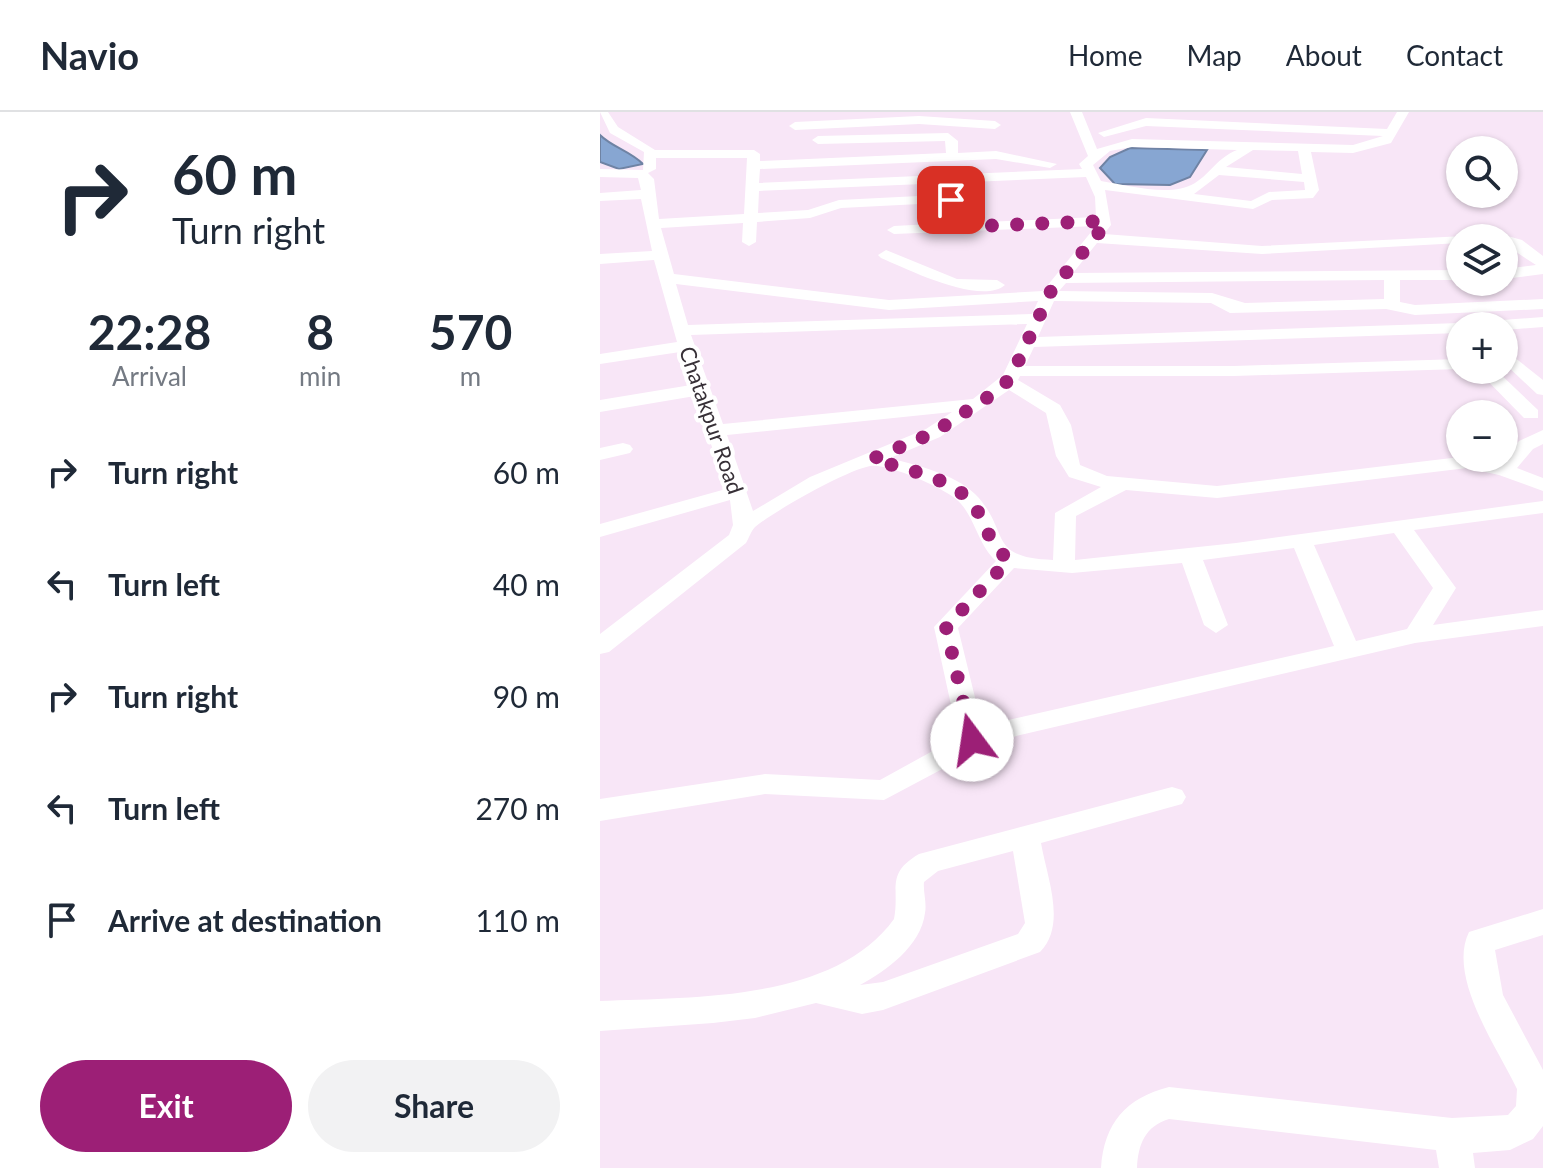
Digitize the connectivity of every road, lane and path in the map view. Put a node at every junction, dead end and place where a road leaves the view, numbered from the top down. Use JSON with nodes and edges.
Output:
{"nodes":[{"id":1,"x":602,"y":112,"type":"edge"},
{"id":2,"x":787,"y":112,"type":"edge"},
{"id":3,"x":963,"y":112,"type":"edge"},
{"id":4,"x":1076,"y":112,"type":"edge"},
{"id":5,"x":981,"y":113,"type":"edge"},
{"id":6,"x":1395,"y":115,"type":"edge"},
{"id":7,"x":995,"y":125,"type":"dead end"},
{"id":8,"x":795,"y":126,"type":"junction"},
{"id":9,"x":1322,"y":130,"type":"junction"},
{"id":10,"x":1391,"y":133,"type":"junction"},
{"id":11,"x":792,"y":148,"type":"dead end"},
{"id":12,"x":1250,"y":149,"type":"junction"},
{"id":13,"x":1304,"y":149,"type":"junction"},
{"id":14,"x":1326,"y":150,"type":"junction"},
{"id":15,"x":650,"y":154,"type":"junction"},
{"id":16,"x":1098,"y":154,"type":"junction"},
{"id":17,"x":952,"y":157,"type":"junction"},
{"id":18,"x":752,"y":158,"type":"junction"},
{"id":19,"x":1213,"y":170,"type":"junction"},
{"id":20,"x":600,"y":173,"type":"edge"},
{"id":21,"x":1310,"y":179,"type":"junction"},
{"id":22,"x":647,"y":186,"type":"junction"},
{"id":23,"x":751,"y":187,"type":"junction"},
{"id":24,"x":1173,"y":193,"type":"junction"},
{"id":25,"x":600,"y":197,"type":"edge"},
{"id":26,"x":750,"y":218,"type":"junction"},
{"id":27,"x":1104,"y":221,"type":"junction"},
{"id":28,"x":652,"y":224,"type":"junction"},
{"id":29,"x":982,"y":226,"type":"junction"},
{"id":30,"x":894,"y":230,"type":"dead end"},
{"id":31,"x":1093,"y":238,"type":"junction"},
{"id":32,"x":1446,"y":240,"type":"edge"},
{"id":33,"x":749,"y":242,"type":"dead end"},
{"id":34,"x":1518,"y":244,"type":"edge"},
{"id":35,"x":661,"y":255,"type":"junction"},
{"id":36,"x":886,"y":255,"type":"dead end"},
{"id":37,"x":600,"y":259,"type":"edge"},
{"id":38,"x":1543,"y":263,"type":"edge"},
{"id":39,"x":1543,"y":269,"type":"edge"},
{"id":40,"x":1518,"y":272,"type":"edge"},
{"id":41,"x":1446,"y":275,"type":"edge"},
{"id":42,"x":1392,"y":276,"type":"junction"},
{"id":43,"x":667,"y":278,"type":"junction"},
{"id":44,"x":1060,"y":280,"type":"junction"},
{"id":45,"x":1048,"y":296,"type":"junction"},
{"id":46,"x":1386,"y":304,"type":"junction"},
{"id":47,"x":1543,"y":304,"type":"edge"},
{"id":48,"x":1245,"y":308,"type":"junction"},
{"id":49,"x":1038,"y":316,"type":"junction"},
{"id":50,"x":1543,"y":322,"type":"edge"},
{"id":51,"x":1518,"y":324,"type":"edge"},
{"id":52,"x":1446,"y":328,"type":"edge"},
{"id":53,"x":684,"y":338,"type":"junction"},
{"id":54,"x":1027,"y":342,"type":"junction"},
{"id":55,"x":600,"y":359,"type":"edge"},
{"id":56,"x":1446,"y":364,"type":"edge"},
{"id":57,"x":1518,"y":367,"type":"edge"},
{"id":58,"x":1010,"y":376,"type":"junction"},
{"id":59,"x":1500,"y":384,"type":"edge"},
{"id":60,"x":702,"y":389,"type":"junction"},
{"id":61,"x":1543,"y":390,"type":"edge"},
{"id":62,"x":980,"y":404,"type":"junction"},
{"id":63,"x":600,"y":406,"type":"edge"},
{"id":64,"x":1531,"y":414,"type":"dead end"},
{"id":65,"x":716,"y":430,"type":"junction"},
{"id":66,"x":1543,"y":436,"type":"edge"},
{"id":67,"x":623,"y":449,"type":"dead end"},
{"id":68,"x":600,"y":454,"type":"edge"},
{"id":69,"x":1518,"y":455,"type":"edge"},
{"id":70,"x":872,"y":459,"type":"junction"},
{"id":71,"x":1446,"y":464,"type":"edge"},
{"id":72,"x":1510,"y":472,"type":"edge"},
{"id":73,"x":1122,"y":484,"type":"junction"},
{"id":74,"x":1543,"y":485,"type":"edge"},
{"id":75,"x":737,"y":492,"type":"junction"},
{"id":76,"x":1543,"y":507,"type":"edge"},
{"id":77,"x":744,"y":525,"type":"junction"},
{"id":78,"x":1400,"y":526,"type":"junction"},
{"id":79,"x":600,"y":531,"type":"edge"},
{"id":80,"x":1301,"y":540,"type":"junction"},
{"id":81,"x":1190,"y":555,"type":"junction"},
{"id":82,"x":1009,"y":560,"type":"junction"},
{"id":83,"x":1064,"y":566,"type":"junction"},
{"id":84,"x":1543,"y":618,"type":"edge"},
{"id":85,"x":1216,"y":625,"type":"dead end"},
{"id":86,"x":1415,"y":635,"type":"junction"},
{"id":87,"x":600,"y":646,"type":"edge"},
{"id":88,"x":1348,"y":651,"type":"junction"},
{"id":89,"x":972,"y":740,"type":"junction"},
{"id":90,"x":1172,"y":797,"type":"dead end"},
{"id":91,"x":600,"y":810,"type":"edge"},
{"id":92,"x":1025,"y":836,"type":"junction"},
{"id":93,"x":1543,"y":922,"type":"edge"},
{"id":94,"x":814,"y":988,"type":"junction"},
{"id":95,"x":600,"y":1016,"type":"edge"},
{"id":96,"x":1455,"y":1151,"type":"edge"},
{"id":97,"x":1119,"y":1168,"type":"edge"}],
"edges":[{"from":1,"to":15,"type":"street"},
{"from":2,"to":8,"type":"street"},
{"from":3,"to":5,"type":"street"},
{"from":4,"to":16,"type":"street"},
{"from":6,"to":10,"type":"street"},
{"from":7,"to":8,"type":"street"},
{"from":8,"to":17,"type":"street"},
{"from":9,"to":10,"type":"street"},
{"from":9,"to":14,"type":"street"},
{"from":9,"to":16,"type":"street"},
{"from":10,"to":14,"type":"street"},
{"from":11,"to":18,"type":"street"},
{"from":12,"to":13,"type":"street"},
{"from":12,"to":16,"type":"street"},
{"from":12,"to":19,"type":"street"},
{"from":13,"to":14,"type":"street"},
{"from":13,"to":21,"type":"street"},
{"from":15,"to":18,"type":"street"},
{"from":15,"to":22,"type":"street","name":"Chatakpur Road"},
{"from":16,"to":17,"type":"street"},
{"from":16,"to":23,"type":"street"},
{"from":16,"to":24,"type":"street"},
{"from":16,"to":27,"type":"street"},
{"from":17,"to":18,"type":"street"},
{"from":18,"to":23,"type":"street"},
{"from":19,"to":21,"type":"street"},
{"from":19,"to":24,"type":"street"},
{"from":20,"to":22,"type":"street"},
{"from":21,"to":24,"type":"street"},
{"from":22,"to":25,"type":"street"},
{"from":22,"to":28,"type":"street","name":"Chatakpur Road"},
{"from":23,"to":26,"type":"street"},
{"from":26,"to":28,"type":"street"},
{"from":26,"to":29,"type":"street"},
{"from":26,"to":33,"type":"street"},
{"from":27,"to":29,"type":"street"},
{"from":27,"to":31,"type":"street"},
{"from":28,"to":35,"type":"street","name":"Chatakpur Road"},
{"from":29,"to":30,"type":"street"},
{"from":31,"to":32,"type":"street"},
{"from":31,"to":44,"type":"street"},
{"from":34,"to":38,"type":"street"},
{"from":35,"to":37,"type":"street"},
{"from":35,"to":43,"type":"street","name":"Chatakpur Road"},
{"from":36,"to":44,"type":"street"},
{"from":39,"to":40,"type":"street"},
{"from":41,"to":42,"type":"street"},
{"from":42,"to":44,"type":"street"},
{"from":42,"to":46,"type":"street"},
{"from":43,"to":45,"type":"street"},
{"from":43,"to":53,"type":"street","name":"Chatakpur Road"},
{"from":44,"to":45,"type":"street"},
{"from":45,"to":48,"type":"street"},
{"from":45,"to":49,"type":"street"},
{"from":46,"to":47,"type":"street"},
{"from":46,"to":48,"type":"street"},
{"from":48,"to":49,"type":"street"},
{"from":49,"to":53,"type":"street"},
{"from":49,"to":54,"type":"street"},
{"from":50,"to":51,"type":"street"},
{"from":52,"to":54,"type":"street"},
{"from":53,"to":55,"type":"street"},
{"from":53,"to":60,"type":"street","name":"Chatakpur Road"},
{"from":54,"to":58,"type":"street"},
{"from":56,"to":58,"type":"street"},
{"from":57,"to":61,"type":"street"},
{"from":58,"to":62,"type":"street"},
{"from":58,"to":73,"type":"street"},
{"from":59,"to":64,"type":"street"},
{"from":60,"to":63,"type":"street"},
{"from":60,"to":65,"type":"street","name":"Chatakpur Road"},
{"from":62,"to":65,"type":"street"},
{"from":62,"to":70,"type":"street"},
{"from":65,"to":75,"type":"street","name":"Chatakpur Road"},
{"from":66,"to":69,"type":"street"},
{"from":67,"to":68,"type":"street"},
{"from":70,"to":77,"type":"street"},
{"from":70,"to":82,"type":"street"},
{"from":71,"to":73,"type":"street"},
{"from":72,"to":74,"type":"street"},
{"from":73,"to":83,"type":"street"},
{"from":75,"to":77,"type":"street","name":"Chatakpur Road"},
{"from":75,"to":79,"type":"street"},
{"from":76,"to":78,"type":"street"},
{"from":77,"to":87,"type":"street","name":"Chatakpur Road"},
{"from":78,"to":80,"type":"street"},
{"from":78,"to":86,"type":"street"},
{"from":80,"to":81,"type":"street"},
{"from":80,"to":88,"type":"street"},
{"from":81,"to":83,"type":"street"},
{"from":81,"to":85,"type":"street"},
{"from":82,"to":83,"type":"street"},
{"from":82,"to":89,"type":"street"},
{"from":84,"to":86,"type":"street"},
{"from":86,"to":88,"type":"street"},
{"from":88,"to":89,"type":"street"},
{"from":89,"to":91,"type":"street"},
{"from":90,"to":92,"type":"street"},
{"from":92,"to":94,"type":"street"},
{"from":92,"to":94,"type":"street"},
{"from":93,"to":96,"type":"street"},
{"from":94,"to":95,"type":"street"},
{"from":96,"to":97,"type":"street"}]}
